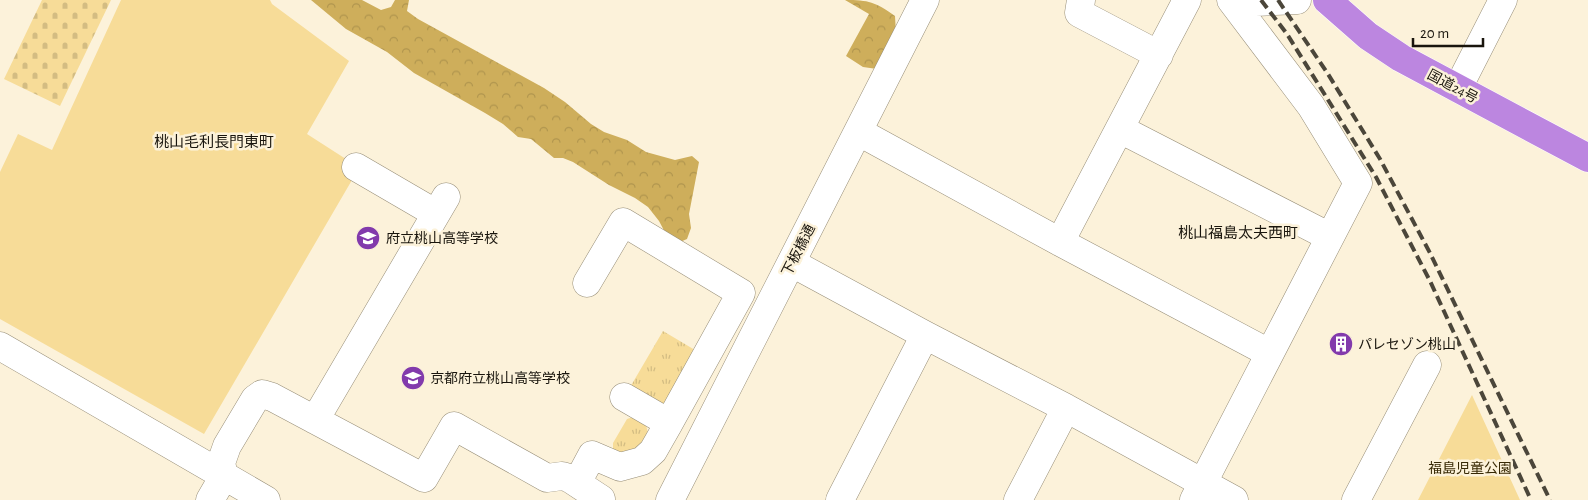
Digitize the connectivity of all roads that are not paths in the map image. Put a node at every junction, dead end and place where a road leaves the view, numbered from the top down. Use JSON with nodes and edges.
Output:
{"nodes":[{"id":1,"x":925,"y":0,"type":"edge"},
{"id":2,"x":1081,"y":0,"type":"edge"},
{"id":3,"x":1187,"y":0,"type":"edge"},
{"id":4,"x":1297,"y":0,"type":"edge"},
{"id":5,"x":1328,"y":0,"type":"edge"},
{"id":6,"x":1503,"y":0,"type":"edge"},
{"id":7,"x":1233,"y":1,"type":"edge"},
{"id":8,"x":1159,"y":55,"type":"junction"},
{"id":9,"x":1458,"y":88,"type":"junction"},
{"id":10,"x":1120,"y":129,"type":"junction"},
{"id":11,"x":859,"y":132,"type":"junction"},
{"id":12,"x":1588,"y":158,"type":"edge"},
{"id":13,"x":356,"y":167,"type":"dead end"},
{"id":14,"x":1330,"y":237,"type":"junction"},
{"id":15,"x":1060,"y":242,"type":"junction"},
{"id":16,"x":792,"y":263,"type":"junction"},
{"id":17,"x":586,"y":282,"type":"dead end"},
{"id":18,"x":925,"y":335,"type":"junction"},
{"id":19,"x":0,"y":346,"type":"edge"},
{"id":20,"x":1269,"y":353,"type":"junction"},
{"id":21,"x":1415,"y":372,"type":"dead end"},
{"id":22,"x":624,"y":397,"type":"dead end"},
{"id":23,"x":1066,"y":408,"type":"junction"},
{"id":24,"x":315,"y":420,"type":"junction"},
{"id":25,"x":669,"y":423,"type":"junction"},
{"id":26,"x":653,"y":451,"type":"junction"},
{"id":27,"x":686,"y":468,"type":"junction"},
{"id":28,"x":224,"y":476,"type":"junction"},
{"id":29,"x":577,"y":483,"type":"junction"},
{"id":30,"x":1199,"y":492,"type":"edge"},
{"id":31,"x":210,"y":500,"type":"edge"},
{"id":32,"x":266,"y":500,"type":"edge"},
{"id":33,"x":600,"y":500,"type":"edge"},
{"id":34,"x":670,"y":500,"type":"edge"},
{"id":35,"x":840,"y":500,"type":"edge"},
{"id":36,"x":1018,"y":500,"type":"edge"},
{"id":37,"x":1234,"y":500,"type":"edge"},
{"id":38,"x":1356,"y":500,"type":"edge"}],
"edges":[{"from":1,"to":11,"type":"street","name":"下板橋通"},
{"from":2,"to":8,"type":"street"},
{"from":3,"to":8,"type":"street"},
{"from":4,"to":7,"type":"street"},
{"from":5,"to":9,"type":"highway","name":"国道24号"},
{"from":6,"to":9,"type":"street"},
{"from":7,"to":14,"type":"street"},
{"from":8,"to":10,"type":"street"},
{"from":9,"to":12,"type":"highway","name":"国道24号"},
{"from":10,"to":14,"type":"street"},
{"from":10,"to":15,"type":"street"},
{"from":11,"to":15,"type":"street"},
{"from":11,"to":16,"type":"street","name":"下板橋通"},
{"from":13,"to":24,"type":"street"},
{"from":14,"to":20,"type":"street"},
{"from":15,"to":20,"type":"street"},
{"from":16,"to":18,"type":"street"},
{"from":16,"to":27,"type":"street","name":"下板橋通"},
{"from":17,"to":25,"type":"street"},
{"from":18,"to":23,"type":"street"},
{"from":18,"to":35,"type":"street"},
{"from":19,"to":28,"type":"street"},
{"from":20,"to":30,"type":"street"},
{"from":21,"to":38,"type":"street"},
{"from":22,"to":25,"type":"street"},
{"from":23,"to":30,"type":"street"},
{"from":23,"to":36,"type":"street"},
{"from":24,"to":28,"type":"street"},
{"from":24,"to":29,"type":"street"},
{"from":25,"to":26,"type":"street"},
{"from":26,"to":27,"type":"street"},
{"from":26,"to":29,"type":"street"},
{"from":27,"to":34,"type":"street","name":"下板橋通"},
{"from":28,"to":31,"type":"street"},
{"from":28,"to":32,"type":"street"},
{"from":29,"to":33,"type":"street"},
{"from":30,"to":37,"type":"street"}]}
